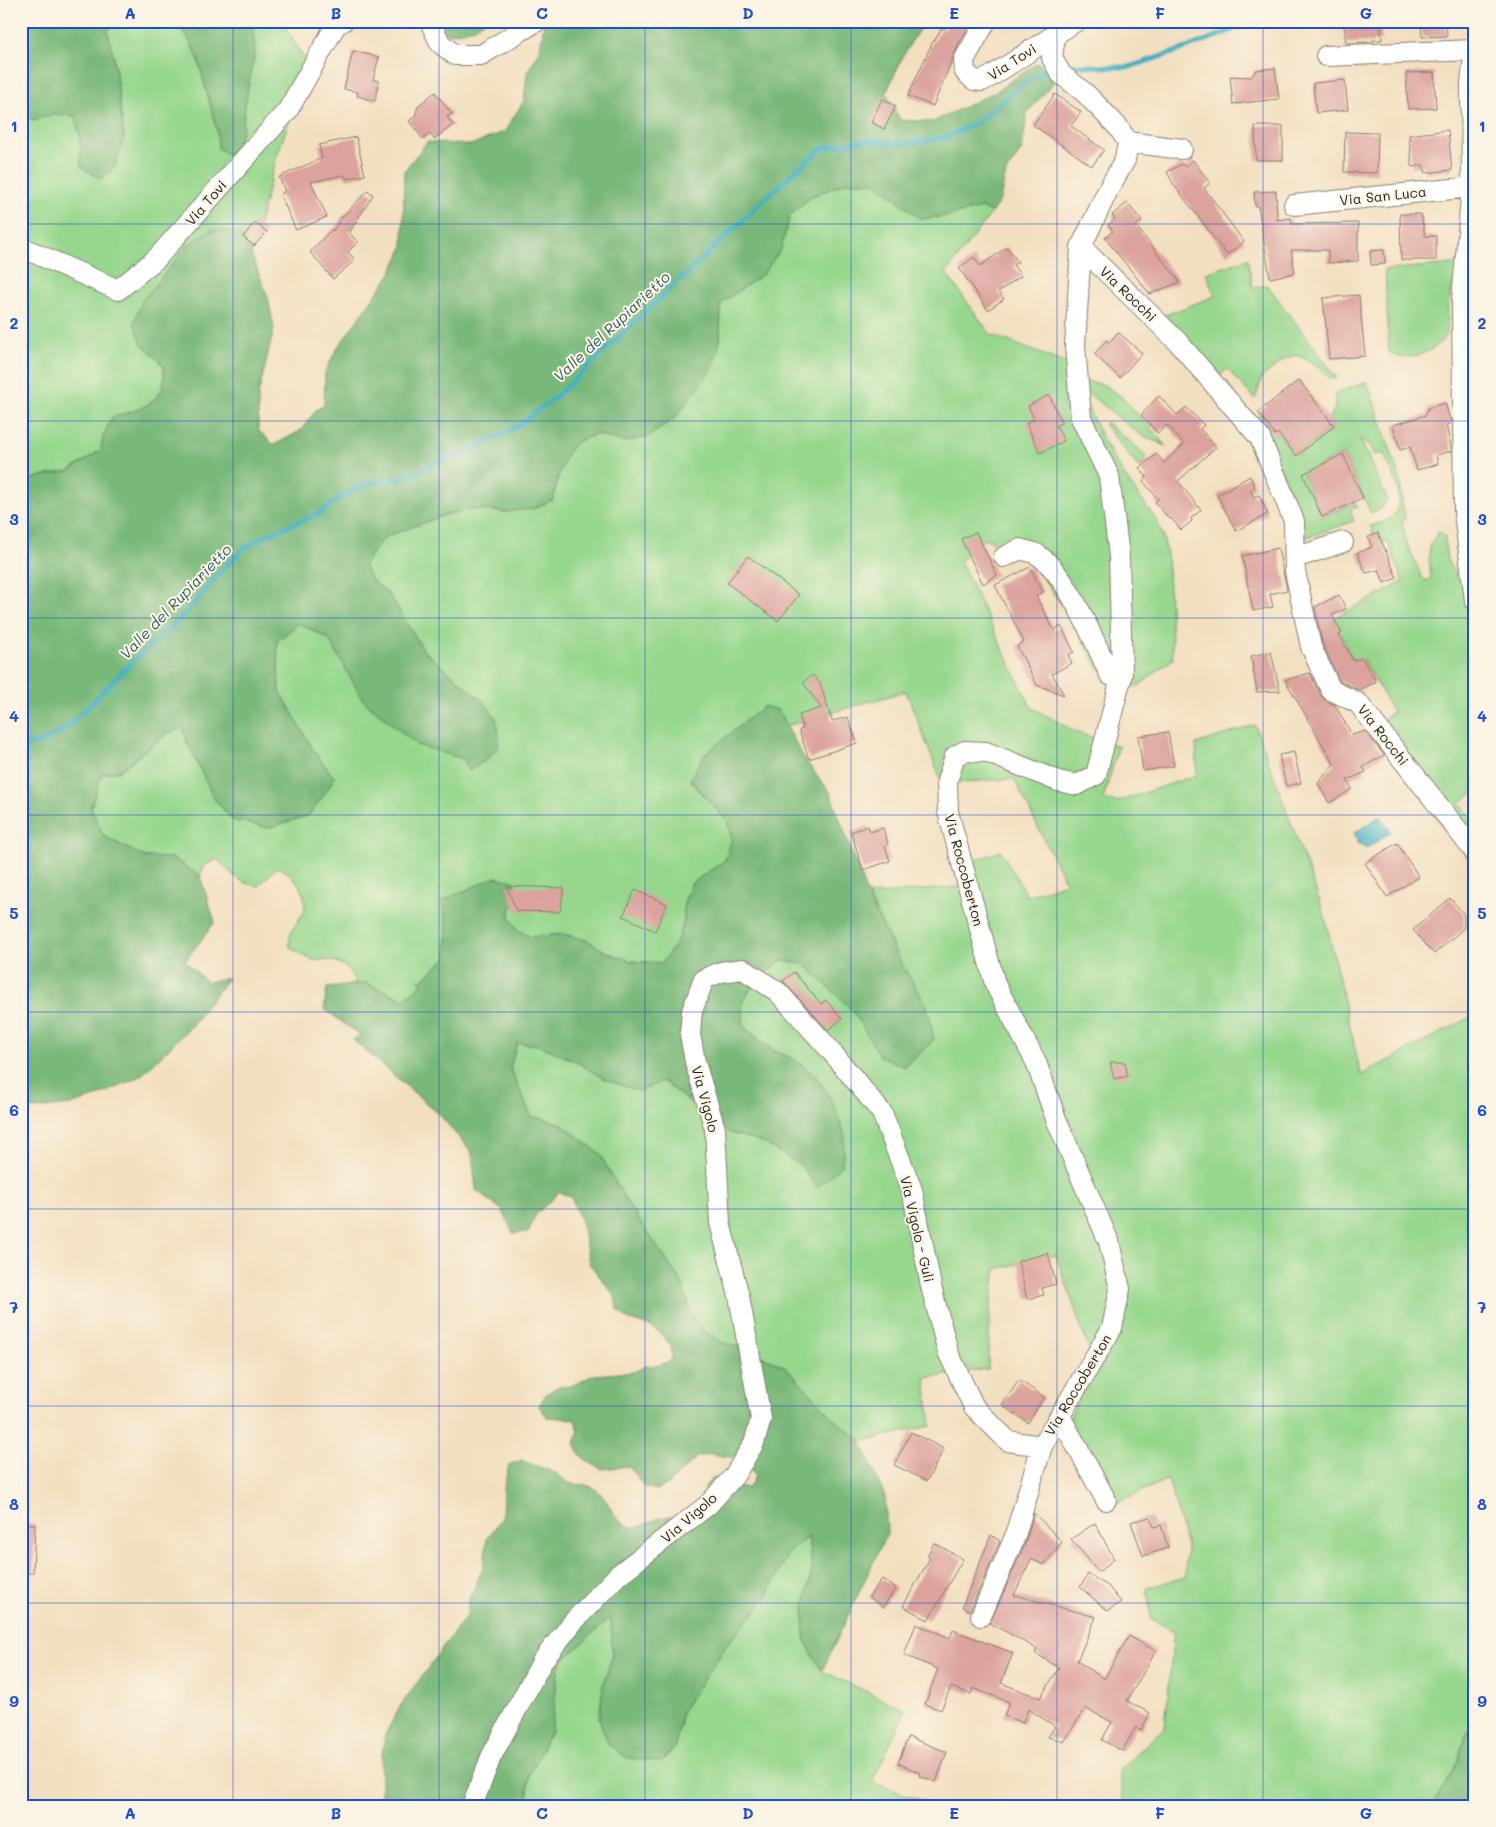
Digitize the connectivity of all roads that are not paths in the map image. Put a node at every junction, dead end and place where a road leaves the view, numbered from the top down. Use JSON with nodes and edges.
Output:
{"nodes":[{"id":1,"x":343,"y":21,"type":"edge"},
{"id":2,"x":430,"y":21,"type":"edge"},
{"id":3,"x":537,"y":21,"type":"edge"},
{"id":4,"x":986,"y":21,"type":"edge"},
{"id":5,"x":1076,"y":21,"type":"edge"},
{"id":6,"x":1056,"y":27,"type":"edge"},
{"id":7,"x":1474,"y":49,"type":"edge"},
{"id":8,"x":1326,"y":56,"type":"dead end"},
{"id":9,"x":1128,"y":142,"type":"junction"},
{"id":10,"x":1182,"y":149,"type":"dead end"},
{"id":11,"x":1472,"y":187,"type":"junction"},
{"id":12,"x":1294,"y":205,"type":"dead end"},
{"id":13,"x":21,"y":247,"type":"edge"},
{"id":14,"x":1080,"y":247,"type":"junction"},
{"id":15,"x":1343,"y":542,"type":"dead end"},
{"id":16,"x":1004,"y":557,"type":"dead end"},
{"id":17,"x":1295,"y":558,"type":"junction"},
{"id":18,"x":1475,"y":600,"type":"edge"},
{"id":19,"x":1121,"y":681,"type":"junction"},
{"id":20,"x":1475,"y":852,"type":"edge"},
{"id":21,"x":690,"y":1034,"type":"joint"},
{"id":22,"x":1060,"y":1416,"type":"junction"},
{"id":23,"x":1042,"y":1446,"type":"junction"},
{"id":24,"x":1106,"y":1500,"type":"dead end"},
{"id":25,"x":981,"y":1616,"type":"dead end"},
{"id":26,"x":472,"y":1806,"type":"edge"}],
"edges":[{"from":1,"to":13,"type":"street","name":"Via Tovi"},
{"from":2,"to":3,"type":"street"},
{"from":4,"to":6,"type":"street","name":"Via Tovi"},
{"from":5,"to":6,"type":"street"},
{"from":6,"to":9,"type":"street"},
{"from":7,"to":8,"type":"street"},
{"from":7,"to":11,"type":"street"},
{"from":9,"to":10,"type":"street"},
{"from":9,"to":14,"type":"street"},
{"from":11,"to":12,"type":"street","name":"Via San Luca"},
{"from":11,"to":18,"type":"street"},
{"from":14,"to":17,"type":"street","name":"Via Rocchi"},
{"from":14,"to":19,"type":"street","name":"Via Roccoberton"},
{"from":15,"to":17,"type":"street"},
{"from":16,"to":19,"type":"street"},
{"from":17,"to":20,"type":"street","name":"Via Rocchi"},
{"from":19,"to":22,"type":"street","name":"Via Roccoberton"},
{"from":21,"to":23,"type":"street","name":"Via Vigolo - Guli"},
{"from":21,"to":26,"type":"street","name":"Via Vigolo"},
{"from":22,"to":23,"type":"street","name":"Via Roccoberton"},
{"from":22,"to":24,"type":"street"},
{"from":23,"to":25,"type":"street","name":"Via Roccoberton"}]}
